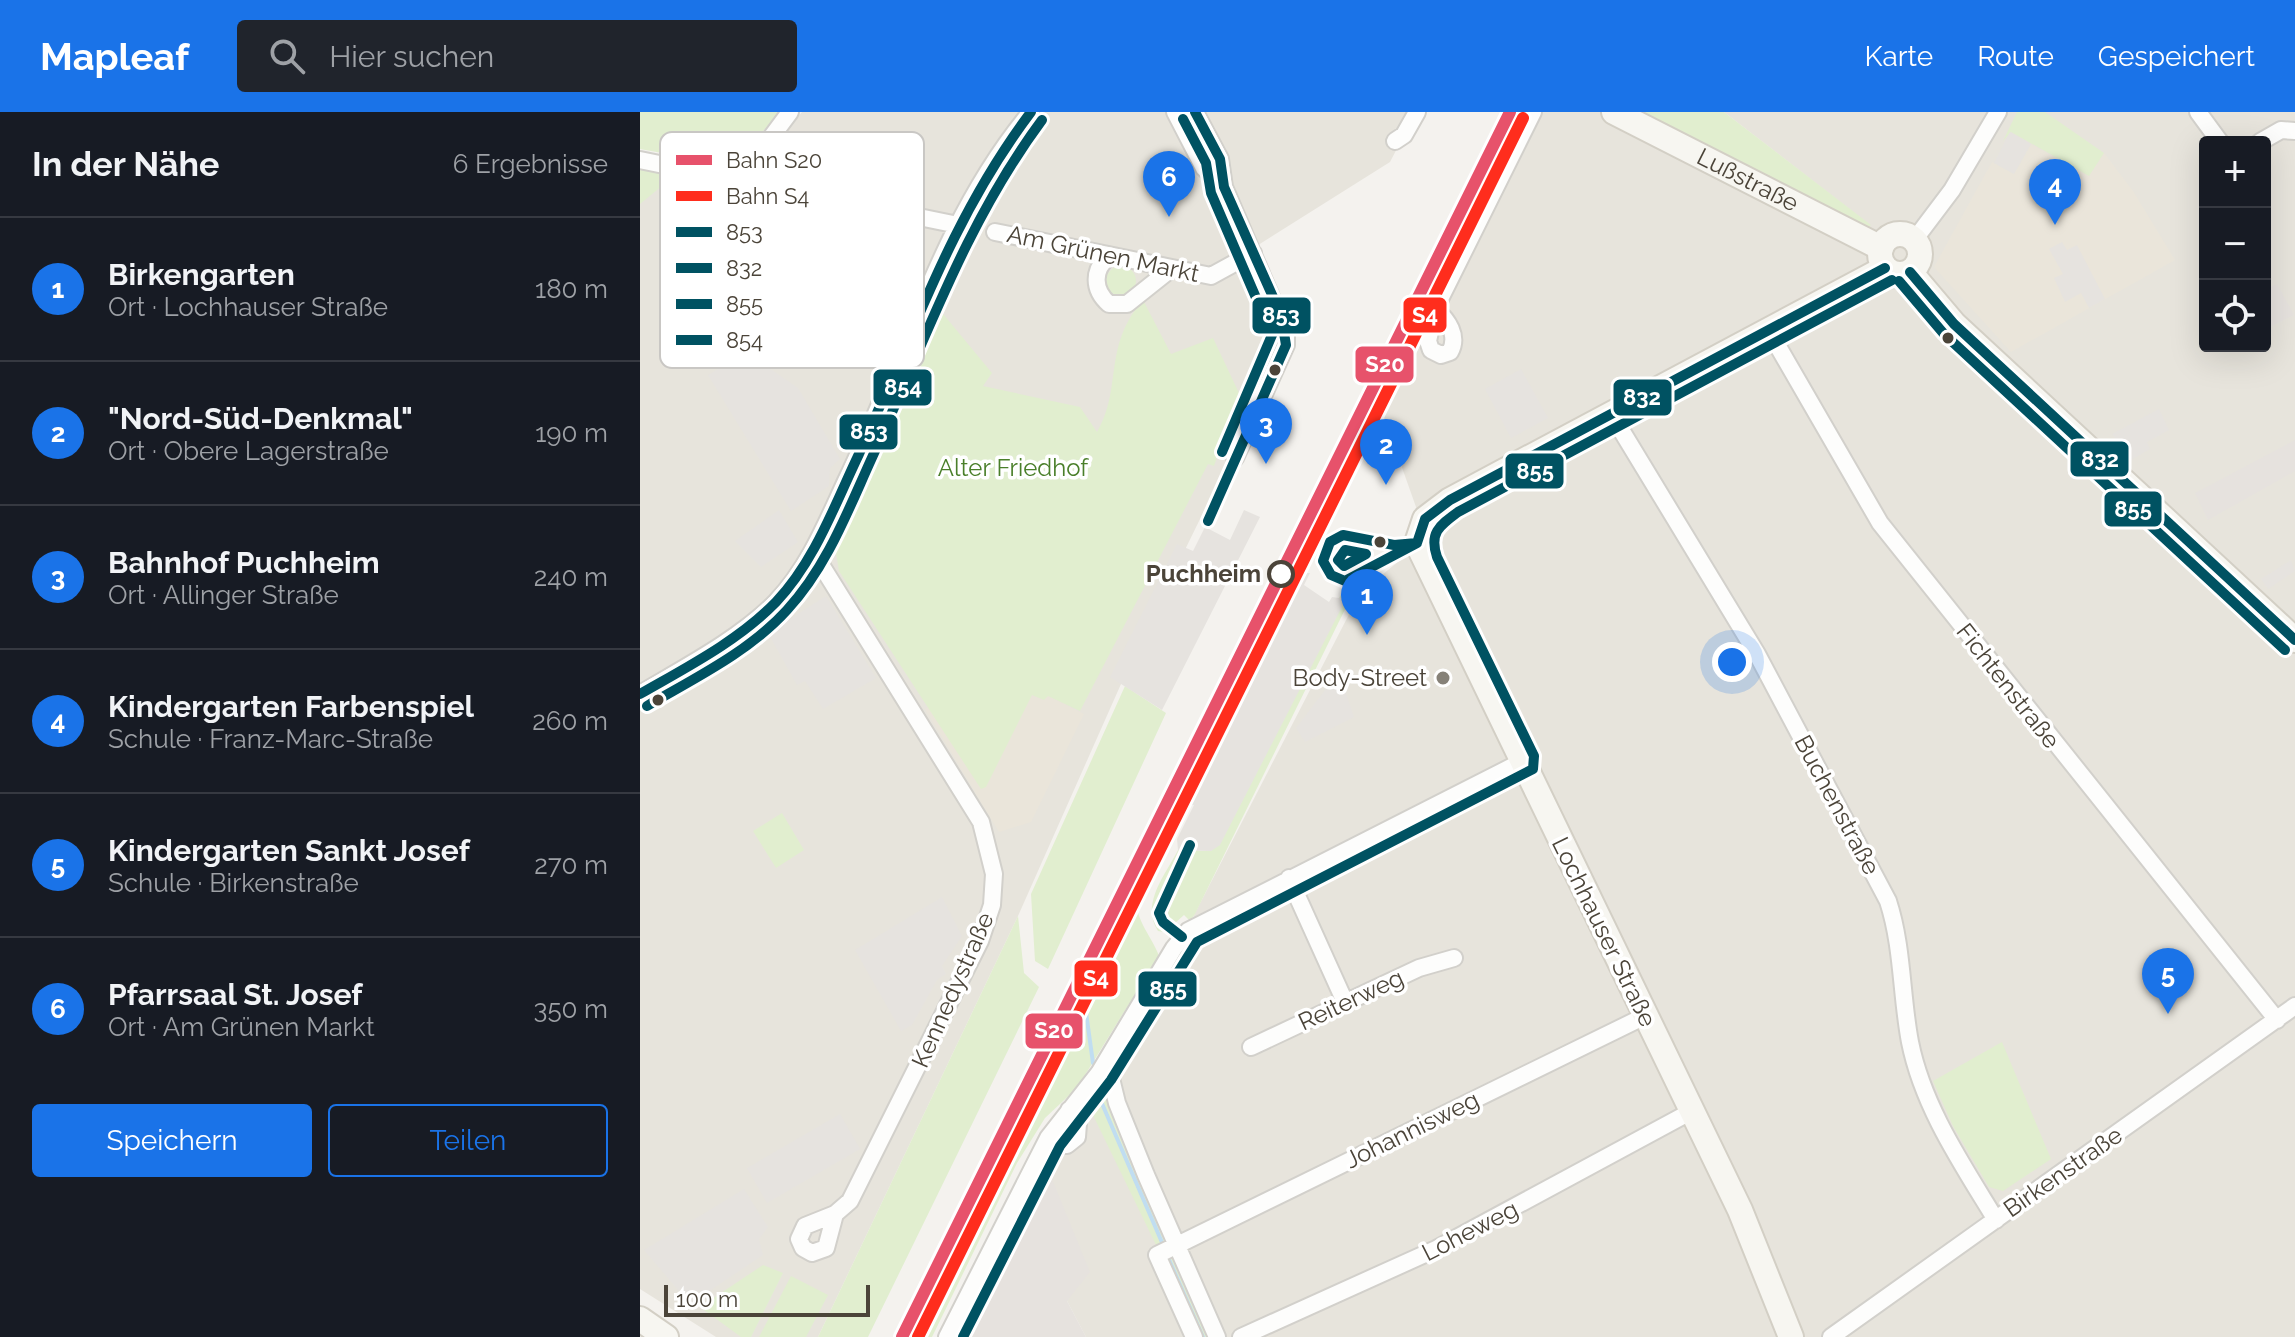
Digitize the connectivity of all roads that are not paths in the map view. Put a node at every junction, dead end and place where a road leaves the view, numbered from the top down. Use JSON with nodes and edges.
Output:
{"nodes":[{"id":1,"x":790,"y":112,"type":"edge"},
{"id":2,"x":1031,"y":112,"type":"edge"},
{"id":3,"x":1175,"y":112,"type":"edge"},
{"id":4,"x":1195,"y":112,"type":"edge"},
{"id":5,"x":1417,"y":112,"type":"edge"},
{"id":6,"x":1533,"y":112,"type":"edge"},
{"id":7,"x":1614,"y":112,"type":"edge"},
{"id":8,"x":1998,"y":112,"type":"edge"},
{"id":9,"x":2198,"y":112,"type":"edge"},
{"id":10,"x":2295,"y":131,"type":"edge"},
{"id":11,"x":775,"y":132,"type":"edge"},
{"id":12,"x":2216,"y":136,"type":"edge"},
{"id":13,"x":2270,"y":136,"type":"edge"},
{"id":14,"x":1395,"y":141,"type":"dead end"},
{"id":15,"x":640,"y":160,"type":"edge"},
{"id":16,"x":660,"y":164,"type":"edge"},
{"id":17,"x":1224,"y":187,"type":"junction"},
{"id":18,"x":924,"y":218,"type":"edge"},
{"id":19,"x":958,"y":225,"type":"junction"},
{"id":20,"x":995,"y":232,"type":"dead end"},
{"id":21,"x":1915,"y":239,"type":"junction"},
{"id":22,"x":1253,"y":253,"type":"junction"},
{"id":23,"x":1109,"y":256,"type":"junction"},
{"id":24,"x":1883,"y":258,"type":"junction"},
{"id":25,"x":1171,"y":269,"type":"junction"},
{"id":26,"x":1910,"y":272,"type":"junction"},
{"id":27,"x":924,"y":304,"type":"edge"},
{"id":28,"x":1435,"y":309,"type":"dead end"},
{"id":29,"x":1769,"y":331,"type":"junction"},
{"id":30,"x":897,"y":368,"type":"edge"},
{"id":31,"x":1612,"y":415,"type":"junction"},
{"id":32,"x":1235,"y":458,"type":"dead end"},
{"id":33,"x":809,"y":558,"type":"junction"},
{"id":34,"x":2295,"y":640,"type":"edge"},
{"id":35,"x":640,"y":694,"type":"edge"},
{"id":36,"x":1521,"y":762,"type":"junction"},
{"id":37,"x":1289,"y":878,"type":"junction"},
{"id":38,"x":1454,"y":958,"type":"dead end"},
{"id":39,"x":1345,"y":1002,"type":"junction"},
{"id":40,"x":2295,"y":1006,"type":"edge"},
{"id":41,"x":1645,"y":1016,"type":"junction"},
{"id":42,"x":2277,"y":1020,"type":"junction"},
{"id":43,"x":1251,"y":1047,"type":"dead end"},
{"id":44,"x":1099,"y":1073,"type":"junction"},
{"id":45,"x":1692,"y":1111,"type":"junction"},
{"id":46,"x":835,"y":1214,"type":"dead end"},
{"id":47,"x":1996,"y":1220,"type":"junction"},
{"id":48,"x":1170,"y":1249,"type":"junction"},
{"id":49,"x":640,"y":1319,"type":"edge"},
{"id":50,"x":666,"y":1337,"type":"edge"},
{"id":51,"x":947,"y":1337,"type":"edge"},
{"id":52,"x":1194,"y":1337,"type":"edge"},
{"id":53,"x":1217,"y":1337,"type":"edge"},
{"id":54,"x":1241,"y":1337,"type":"edge"},
{"id":55,"x":1791,"y":1337,"type":"edge"},
{"id":56,"x":1831,"y":1337,"type":"edge"}],
"edges":[{"from":1,"to":11,"type":"street"},
{"from":2,"to":19,"type":"street"},
{"from":3,"to":17,"type":"street"},
{"from":4,"to":17,"type":"street"},
{"from":5,"to":14,"type":"street"},
{"from":6,"to":28,"type":"street"},
{"from":7,"to":24,"type":"street","name":"Lußstraße"},
{"from":8,"to":21,"type":"street"},
{"from":9,"to":12,"type":"street"},
{"from":10,"to":13,"type":"street"},
{"from":15,"to":16,"type":"street"},
{"from":17,"to":22,"type":"street"},
{"from":18,"to":19,"type":"street"},
{"from":19,"to":27,"type":"street"},
{"from":20,"to":23,"type":"street","name":"Am Grünen Markt"},
{"from":21,"to":24,"type":"street"},
{"from":21,"to":26,"type":"street"},
{"from":22,"to":25,"type":"street","name":"Am Grünen Markt"},
{"from":22,"to":32,"type":"street"},
{"from":23,"to":25,"type":"street","name":"Am Grünen Markt"},
{"from":23,"to":25,"type":"street"},
{"from":24,"to":26,"type":"street"},
{"from":24,"to":29,"type":"street"},
{"from":26,"to":34,"type":"street"},
{"from":29,"to":31,"type":"street"},
{"from":29,"to":42,"type":"street","name":"Fichtenstraße"},
{"from":30,"to":33,"type":"street"},
{"from":31,"to":36,"type":"street","name":"Lochhauser Straße"},
{"from":31,"to":47,"type":"street","name":"Buchenstraße"},
{"from":33,"to":35,"type":"street"},
{"from":33,"to":46,"type":"street","name":"Kennedystraße"},
{"from":36,"to":37,"type":"street"},
{"from":36,"to":41,"type":"street","name":"Lochhauser Straße"},
{"from":37,"to":39,"type":"street"},
{"from":37,"to":44,"type":"street"},
{"from":38,"to":39,"type":"street","name":"Reiterweg"},
{"from":39,"to":43,"type":"street","name":"Reiterweg"},
{"from":40,"to":42,"type":"street","name":"Birkenstraße"},
{"from":41,"to":45,"type":"street","name":"Lochhauser Straße"},
{"from":41,"to":48,"type":"street","name":"Johannisweg"},
{"from":42,"to":47,"type":"street","name":"Birkenstraße"},
{"from":44,"to":48,"type":"street"},
{"from":44,"to":51,"type":"street"},
{"from":45,"to":54,"type":"street","name":"Loheweg"},
{"from":45,"to":55,"type":"street","name":"Lochhauser Straße"},
{"from":47,"to":56,"type":"street","name":"Birkenstraße"},
{"from":48,"to":52,"type":"street"},
{"from":48,"to":53,"type":"street"},
{"from":49,"to":50,"type":"street"}]}
